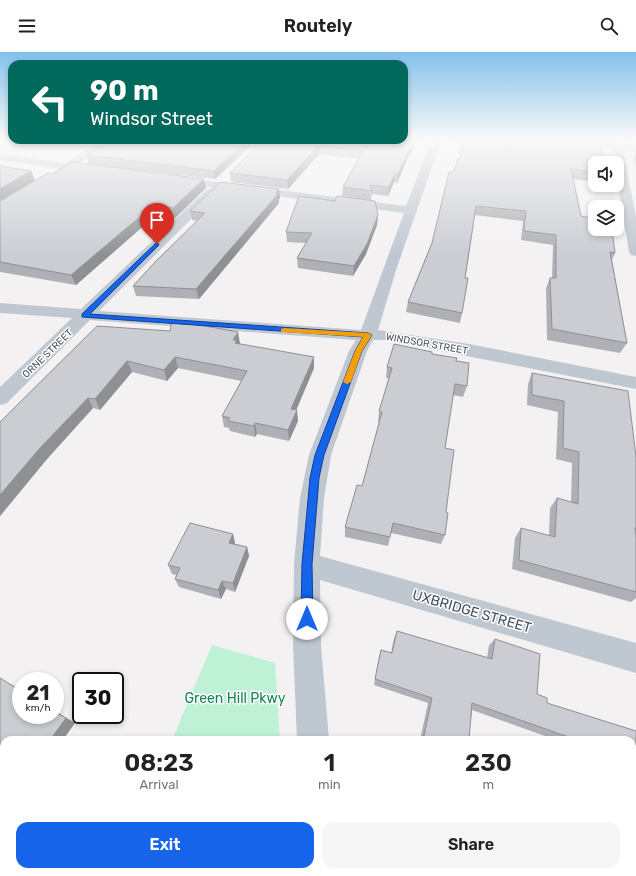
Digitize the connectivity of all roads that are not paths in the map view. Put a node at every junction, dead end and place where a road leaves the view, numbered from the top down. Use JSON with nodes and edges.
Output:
{"nodes":[{"id":1,"x":226,"y":177,"type":"edge"},
{"id":2,"x":423,"y":177,"type":"edge"},
{"id":3,"x":623,"y":177,"type":"edge"},
{"id":4,"x":162,"y":178,"type":"edge"},
{"id":5,"x":217,"y":186,"type":"junction"},
{"id":6,"x":411,"y":210,"type":"junction"},
{"id":7,"x":635,"y":234,"type":"edge"},
{"id":8,"x":636,"y":252,"type":"edge"},
{"id":9,"x":0,"y":308,"type":"edge"},
{"id":10,"x":85,"y":316,"type":"junction"},
{"id":11,"x":368,"y":335,"type":"junction"},
{"id":12,"x":636,"y":383,"type":"edge"},
{"id":13,"x":0,"y":398,"type":"edge"},
{"id":14,"x":307,"y":564,"type":"junction"},
{"id":15,"x":636,"y":658,"type":"edge"},
{"id":16,"x":313,"y":736,"type":"edge"}],
"edges":[{"from":1,"to":5,"type":"street","name":"ORNE STREET"},
{"from":2,"to":6,"type":"street"},
{"from":3,"to":7,"type":"street"},
{"from":4,"to":5,"type":"street"},
{"from":5,"to":6,"type":"street"},
{"from":5,"to":10,"type":"street","name":"ORNE STREET"},
{"from":6,"to":11,"type":"street"},
{"from":7,"to":8,"type":"street"},
{"from":9,"to":10,"type":"street","name":"WINDSOR STREET"},
{"from":10,"to":11,"type":"street","name":"WINDSOR STREET"},
{"from":10,"to":13,"type":"street","name":"ORNE STREET"},
{"from":11,"to":12,"type":"street","name":"WINDSOR STREET"},
{"from":11,"to":14,"type":"street"},
{"from":14,"to":15,"type":"street","name":"UXBRIDGE STREET"},
{"from":14,"to":16,"type":"street"}]}
